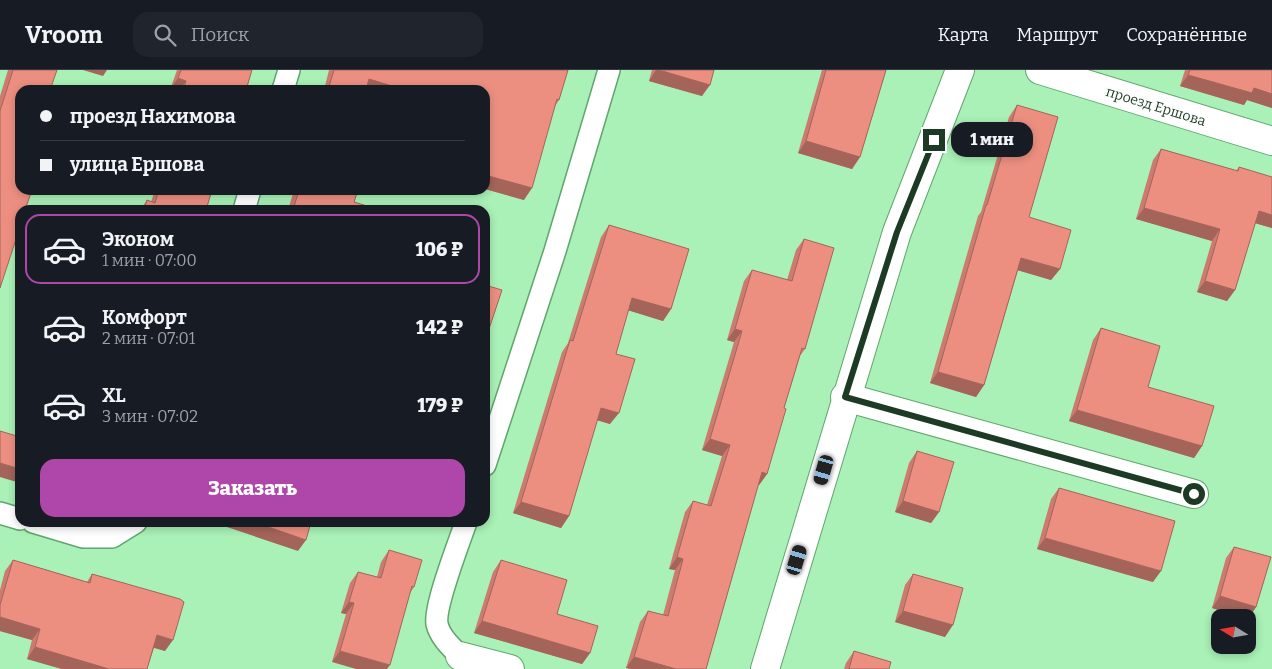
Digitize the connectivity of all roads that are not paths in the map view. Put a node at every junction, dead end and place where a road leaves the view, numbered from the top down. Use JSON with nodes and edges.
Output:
{"nodes":[{"id":1,"x":289,"y":70,"type":"edge"},
{"id":2,"x":608,"y":70,"type":"edge"},
{"id":3,"x":960,"y":70,"type":"edge"},
{"id":4,"x":1040,"y":70,"type":"edge"},
{"id":5,"x":284,"y":85,"type":"edge"},
{"id":6,"x":1272,"y":141,"type":"edge"},
{"id":7,"x":845,"y":397,"type":"junction"},
{"id":8,"x":490,"y":450,"type":"edge"},
{"id":9,"x":1194,"y":494,"type":"dead end"},
{"id":10,"x":0,"y":513,"type":"edge"},
{"id":11,"x":15,"y":518,"type":"edge"},
{"id":12,"x":50,"y":527,"type":"edge"},
{"id":13,"x":128,"y":527,"type":"edge"},
{"id":14,"x":464,"y":527,"type":"edge"},
{"id":15,"x":460,"y":656,"type":"joint"},
{"id":16,"x":510,"y":669,"type":"edge"},
{"id":17,"x":765,"y":669,"type":"edge"}],
"edges":[{"from":1,"to":5,"type":"lane"},
{"from":2,"to":8,"type":"lane"},
{"from":3,"to":7,"type":"street"},
{"from":4,"to":6,"type":"street","name":"проезд Ершова"},
{"from":7,"to":9,"type":"street"},
{"from":7,"to":17,"type":"street"},
{"from":10,"to":11,"type":"lane"},
{"from":12,"to":13,"type":"lane"},
{"from":14,"to":15,"type":"lane"},
{"from":15,"to":16,"type":"street"}]}
